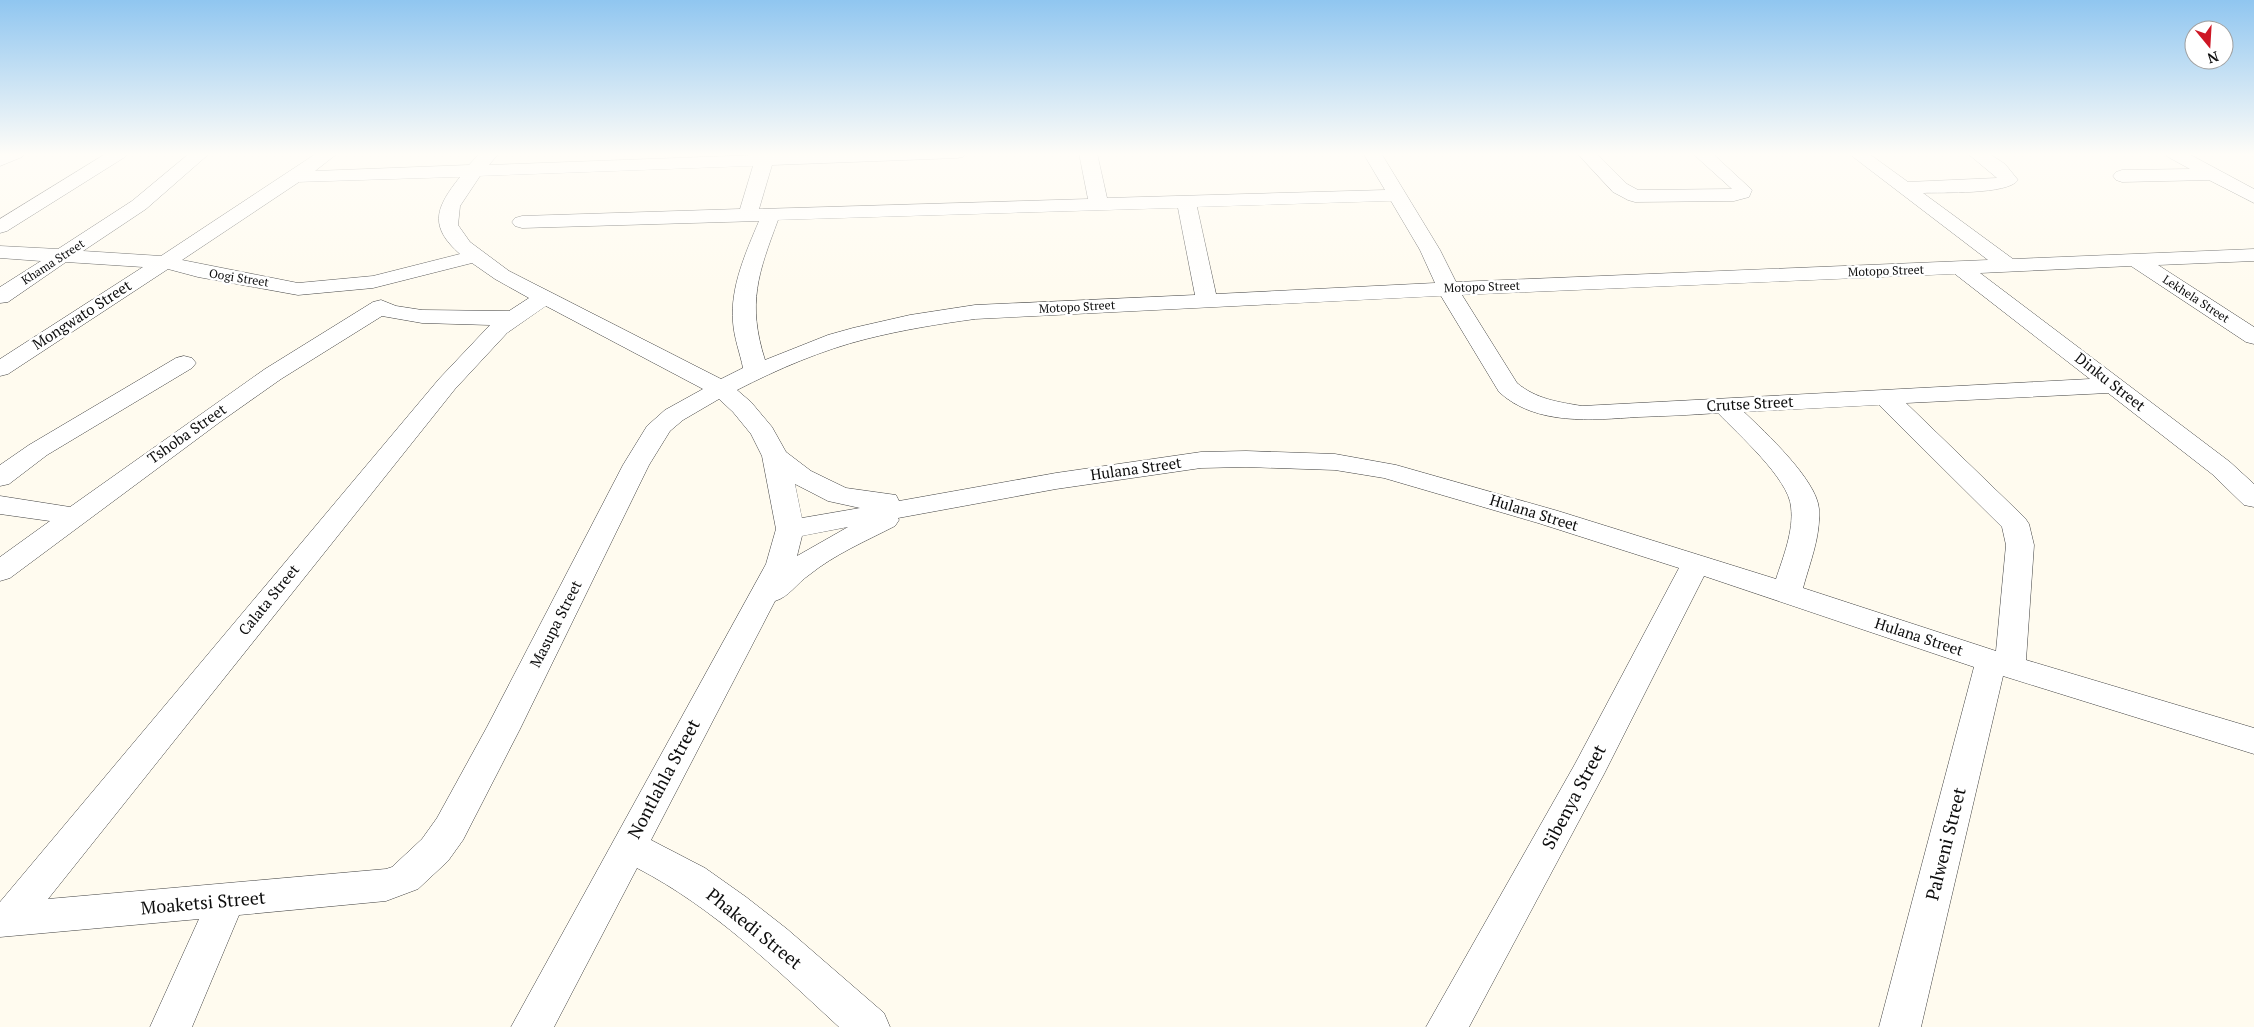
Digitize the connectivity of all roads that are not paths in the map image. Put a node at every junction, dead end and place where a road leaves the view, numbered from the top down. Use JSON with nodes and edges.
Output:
{"nodes":[{"id":1,"x":42,"y":201,"type":"edge"},
{"id":2,"x":144,"y":201,"type":"edge"},
{"id":3,"x":259,"y":201,"type":"edge"},
{"id":4,"x":454,"y":201,"type":"edge"},
{"id":5,"x":752,"y":201,"type":"edge"},
{"id":6,"x":1098,"y":201,"type":"edge"},
{"id":7,"x":1186,"y":201,"type":"joint"},
{"id":8,"x":1401,"y":201,"type":"edge"},
{"id":9,"x":1921,"y":201,"type":"edge"},
{"id":10,"x":1099,"y":204,"type":"junction"},
{"id":11,"x":771,"y":214,"type":"junction"},
{"id":12,"x":748,"y":215,"type":"junction"},
{"id":13,"x":522,"y":222,"type":"dead end"},
{"id":14,"x":0,"y":227,"type":"edge"},
{"id":15,"x":0,"y":252,"type":"edge"},
{"id":16,"x":64,"y":255,"type":"junction"},
{"id":17,"x":2254,"y":255,"type":"edge"},
{"id":18,"x":476,"y":256,"type":"junction"},
{"id":19,"x":2137,"y":261,"type":"junction"},
{"id":20,"x":164,"y":262,"type":"junction"},
{"id":21,"x":2009,"y":266,"type":"junction"},
{"id":22,"x":1961,"y":268,"type":"junction"},
{"id":23,"x":373,"y":282,"type":"junction"},
{"id":24,"x":1448,"y":289,"type":"junction"},
{"id":25,"x":0,"y":297,"type":"edge"},
{"id":26,"x":545,"y":297,"type":"junction"},
{"id":27,"x":1207,"y":301,"type":"junction"},
{"id":28,"x":381,"y":307,"type":"junction"},
{"id":29,"x":512,"y":318,"type":"junction"},
{"id":30,"x":2254,"y":337,"type":"edge"},
{"id":31,"x":184,"y":363,"type":"dead end"},
{"id":32,"x":0,"y":368,"type":"edge"},
{"id":33,"x":756,"y":371,"type":"junction"},
{"id":34,"x":2114,"y":385,"type":"junction"},
{"id":35,"x":722,"y":389,"type":"junction"},
{"id":36,"x":1885,"y":397,"type":"junction"},
{"id":37,"x":1724,"y":405,"type":"junction"},
{"id":38,"x":775,"y":456,"type":"junction"},
{"id":39,"x":0,"y":478,"type":"edge"},
{"id":40,"x":2254,"y":499,"type":"edge"},
{"id":41,"x":925,"y":504,"type":"junction"},
{"id":42,"x":0,"y":505,"type":"edge"},
{"id":43,"x":73,"y":516,"type":"junction"},
{"id":44,"x":790,"y":529,"type":"junction"},
{"id":45,"x":1696,"y":563,"type":"junction"},
{"id":46,"x":0,"y":571,"type":"edge"},
{"id":47,"x":1787,"y":593,"type":"junction"},
{"id":48,"x":759,"y":604,"type":"junction"},
{"id":49,"x":2001,"y":663,"type":"junction"},
{"id":50,"x":2254,"y":741,"type":"edge"},
{"id":51,"x":628,"y":846,"type":"junction"},
{"id":52,"x":406,"y":878,"type":"joint"},
{"id":53,"x":226,"y":901,"type":"junction"},
{"id":54,"x":5,"y":919,"type":"edge"},
{"id":55,"x":171,"y":1027,"type":"edge"},
{"id":56,"x":532,"y":1027,"type":"edge"},
{"id":57,"x":869,"y":1027,"type":"edge"},
{"id":58,"x":1447,"y":1027,"type":"edge"},
{"id":59,"x":1900,"y":1027,"type":"edge"}],
"edges":[{"from":1,"to":14,"type":"street"},
{"from":2,"to":16,"type":"street","name":"Khama Street"},
{"from":3,"to":20,"type":"street","name":"Mongwato Street"},
{"from":4,"to":18,"type":"street"},
{"from":5,"to":12,"type":"street"},
{"from":6,"to":10,"type":"street"},
{"from":7,"to":10,"type":"street"},
{"from":7,"to":27,"type":"street"},
{"from":8,"to":24,"type":"street","name":"Crutse Street"},
{"from":9,"to":21,"type":"street"},
{"from":10,"to":11,"type":"street"},
{"from":11,"to":12,"type":"street"},
{"from":11,"to":33,"type":"street"},
{"from":12,"to":13,"type":"street"},
{"from":15,"to":16,"type":"street","name":"Oogi Street"},
{"from":16,"to":20,"type":"street","name":"Oogi Street"},
{"from":16,"to":25,"type":"street","name":"Khama Street"},
{"from":17,"to":19,"type":"street","name":"Motopo Street"},
{"from":18,"to":23,"type":"street","name":"Oogi Street"},
{"from":18,"to":26,"type":"street"},
{"from":19,"to":21,"type":"street","name":"Motopo Street"},
{"from":19,"to":30,"type":"street","name":"Lekhela Street"},
{"from":20,"to":23,"type":"street","name":"Oogi Street"},
{"from":20,"to":32,"type":"street","name":"Mongwato Street"},
{"from":21,"to":22,"type":"street","name":"Motopo Street"},
{"from":22,"to":24,"type":"street","name":"Motopo Street"},
{"from":22,"to":34,"type":"street","name":"Dinku Street"},
{"from":23,"to":28,"type":"street"},
{"from":24,"to":27,"type":"street","name":"Motopo Street"},
{"from":24,"to":37,"type":"street","name":"Crutse Street"},
{"from":26,"to":29,"type":"street","name":"Calata Street"},
{"from":26,"to":35,"type":"street"},
{"from":27,"to":33,"type":"street","name":"Motopo Street"},
{"from":28,"to":29,"type":"street"},
{"from":28,"to":43,"type":"street","name":"Tshoba Street"},
{"from":29,"to":54,"type":"street","name":"Calata Street"},
{"from":31,"to":39,"type":"street"},
{"from":33,"to":35,"type":"street","name":"Motopo Street"},
{"from":34,"to":36,"type":"street","name":"Crutse Street"},
{"from":34,"to":40,"type":"street","name":"Dinku Street"},
{"from":35,"to":38,"type":"street"},
{"from":35,"to":52,"type":"street","name":"Masupa Street"},
{"from":36,"to":37,"type":"street","name":"Crutse Street"},
{"from":36,"to":49,"type":"street","name":"Palweni Street"},
{"from":37,"to":47,"type":"street"},
{"from":38,"to":41,"type":"street"},
{"from":38,"to":44,"type":"street"},
{"from":41,"to":44,"type":"street","name":"Hulana Street"},
{"from":41,"to":45,"type":"street","name":"Hulana Street"},
{"from":41,"to":48,"type":"street"},
{"from":42,"to":43,"type":"street"},
{"from":43,"to":46,"type":"street","name":"Tshoba Street"},
{"from":44,"to":48,"type":"street","name":"Nontlahla Street"},
{"from":45,"to":47,"type":"street","name":"Hulana Street"},
{"from":45,"to":58,"type":"street","name":"Sibenya Street"},
{"from":47,"to":49,"type":"street","name":"Hulana Street"},
{"from":48,"to":51,"type":"street","name":"Nontlahla Street"},
{"from":49,"to":50,"type":"street","name":"Hulana Street"},
{"from":49,"to":59,"type":"street","name":"Palweni Street"},
{"from":51,"to":56,"type":"street","name":"Nontlahla Street"},
{"from":51,"to":57,"type":"street","name":"Phakedi Street"},
{"from":52,"to":53,"type":"street","name":"Moaketsi Street"},
{"from":53,"to":54,"type":"street","name":"Moaketsi Street"},
{"from":53,"to":55,"type":"street"}]}
